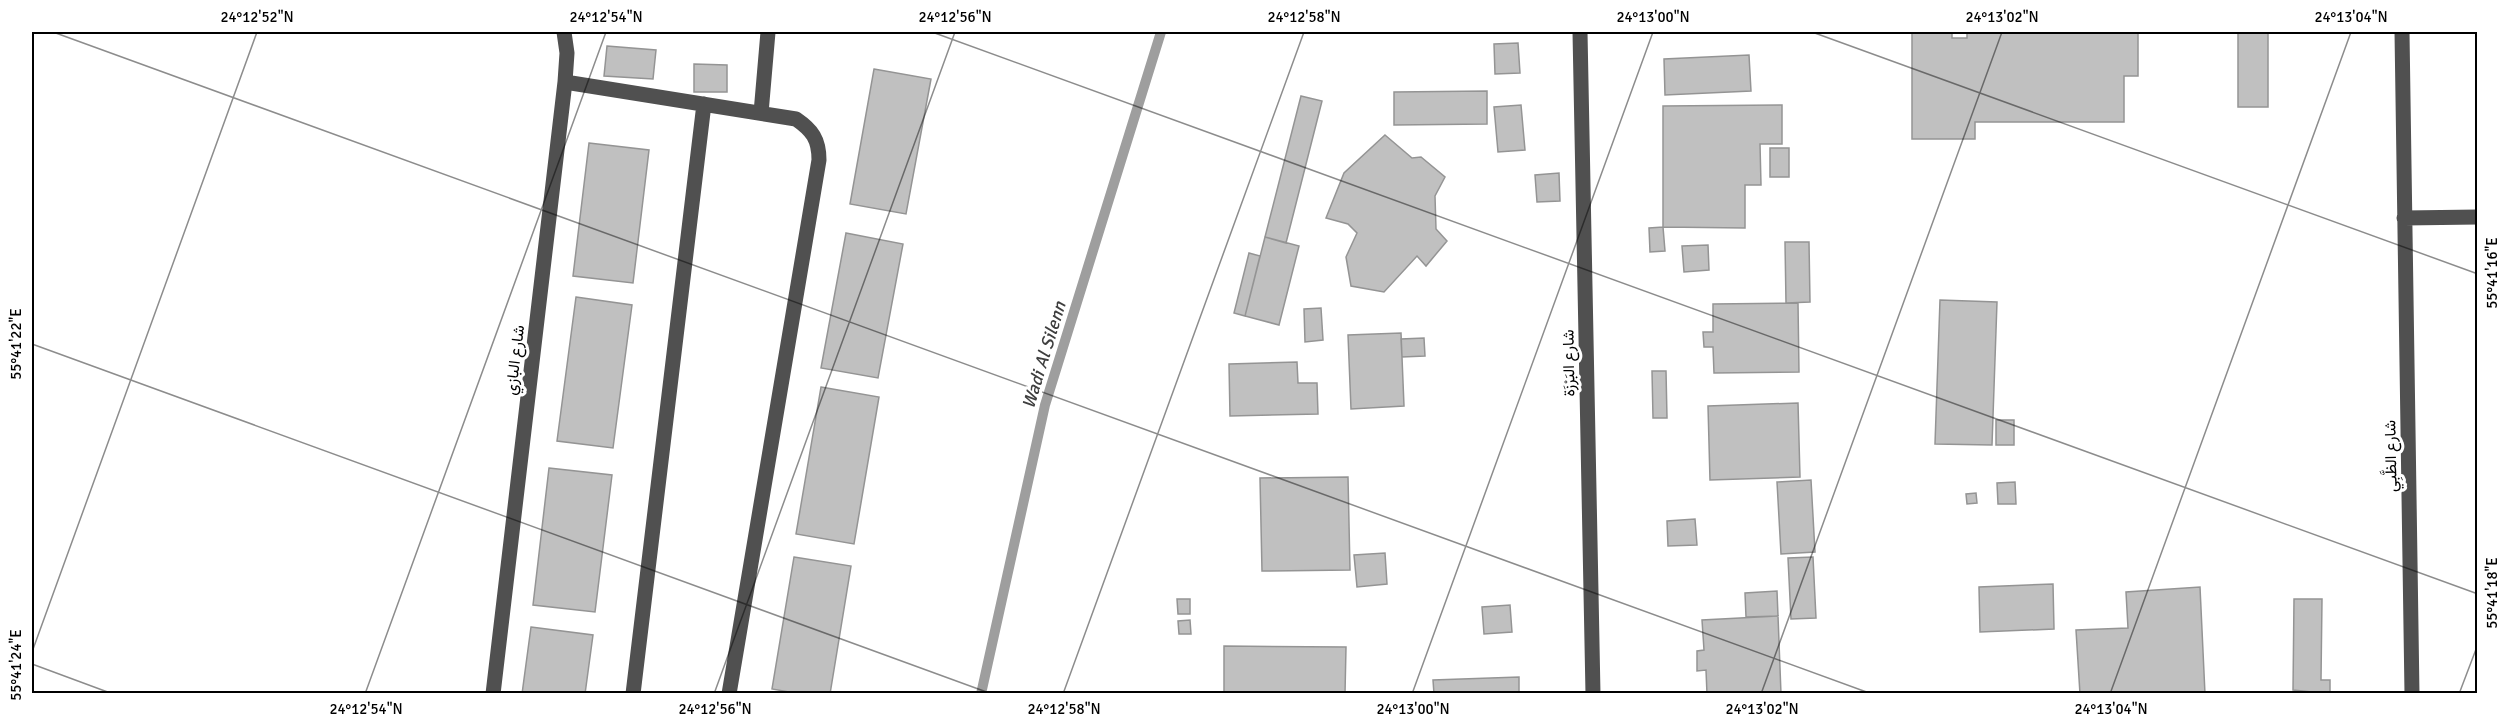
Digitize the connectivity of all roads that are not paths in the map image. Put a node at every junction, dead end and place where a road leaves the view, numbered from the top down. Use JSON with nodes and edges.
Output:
{"nodes":[{"id":1,"x":564,"y":32,"type":"edge"},
{"id":2,"x":768,"y":32,"type":"edge"},
{"id":3,"x":1580,"y":32,"type":"edge"},
{"id":4,"x":2402,"y":32,"type":"edge"},
{"id":5,"x":565,"y":82,"type":"junction"},
{"id":6,"x":704,"y":105,"type":"junction"},
{"id":7,"x":760,"y":114,"type":"junction"},
{"id":8,"x":2478,"y":217,"type":"edge"},
{"id":9,"x":2404,"y":218,"type":"junction"},
{"id":10,"x":493,"y":693,"type":"edge"},
{"id":11,"x":633,"y":693,"type":"edge"},
{"id":12,"x":729,"y":693,"type":"edge"},
{"id":13,"x":1593,"y":693,"type":"edge"},
{"id":14,"x":2412,"y":693,"type":"edge"}],
"edges":[{"from":1,"to":5,"type":"street","name":"شارع البازي"},
{"from":2,"to":7,"type":"street"},
{"from":3,"to":13,"type":"street","name":"شارع البَرْزَة"},
{"from":4,"to":9,"type":"street","name":"شارع الظَّبِي"},
{"from":5,"to":6,"type":"street"},
{"from":5,"to":10,"type":"street","name":"شارع البازي"},
{"from":6,"to":7,"type":"street"},
{"from":6,"to":11,"type":"street"},
{"from":7,"to":12,"type":"street"},
{"from":8,"to":9,"type":"street"},
{"from":9,"to":14,"type":"street","name":"شارع الظَّبِي"}]}
